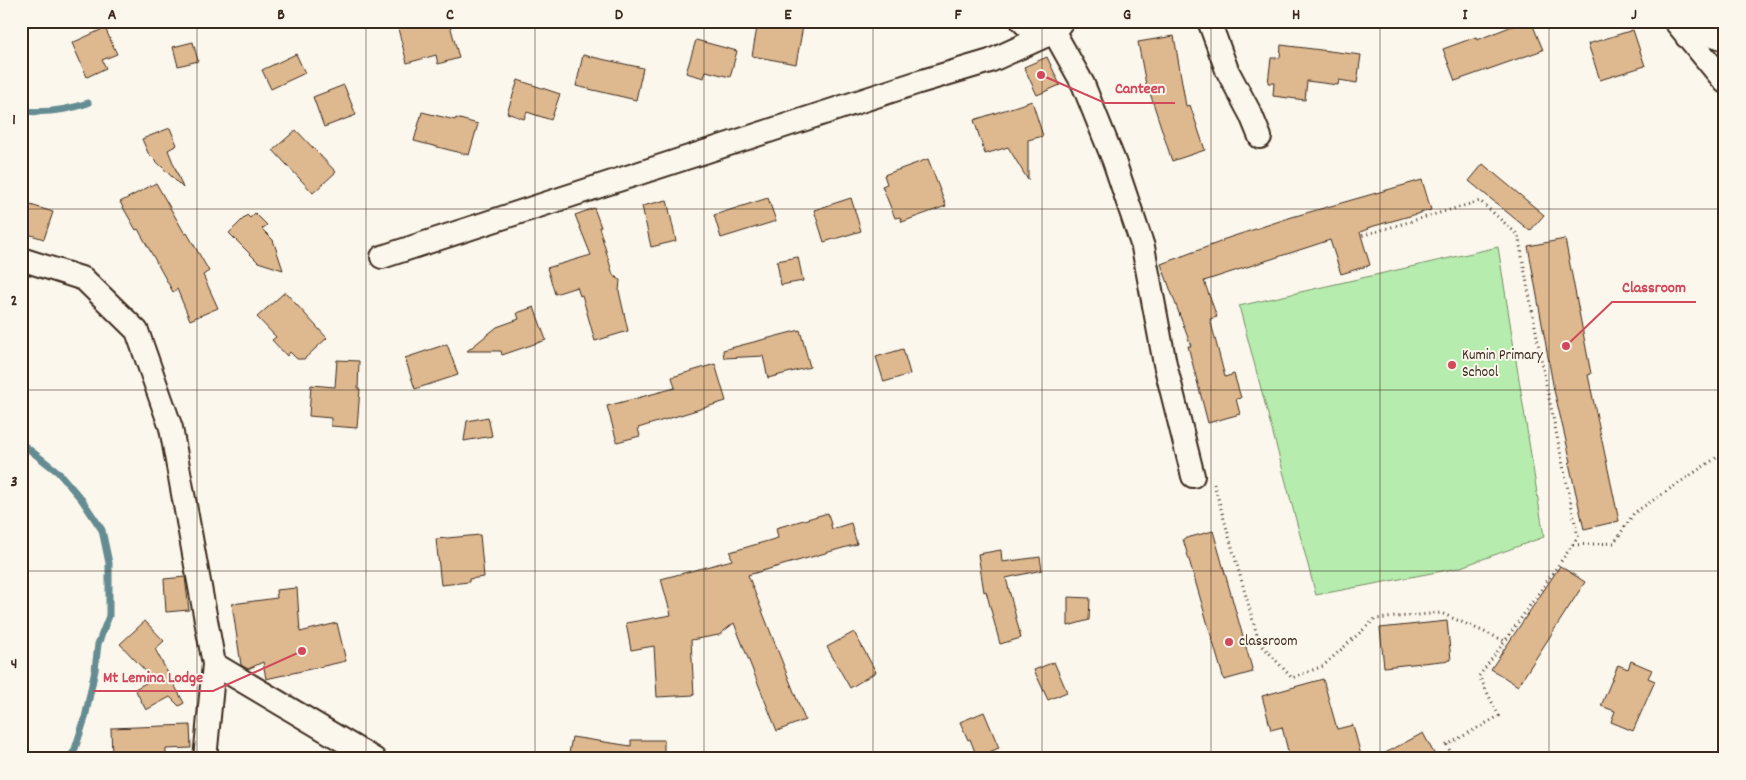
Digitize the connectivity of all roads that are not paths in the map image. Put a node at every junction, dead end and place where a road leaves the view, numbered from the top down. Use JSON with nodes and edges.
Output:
{"nodes":[{"id":1,"x":1022,"y":21,"type":"edge"},
{"id":2,"x":1209,"y":21,"type":"edge"},
{"id":3,"x":1058,"y":27,"type":"edge"},
{"id":4,"x":1681,"y":29,"type":"edge"},
{"id":5,"x":1725,"y":39,"type":"edge"},
{"id":6,"x":1725,"y":82,"type":"edge"},
{"id":7,"x":1260,"y":137,"type":"dead end"},
{"id":8,"x":382,"y":257,"type":"dead end"},
{"id":9,"x":21,"y":258,"type":"edge"},
{"id":10,"x":1193,"y":476,"type":"dead end"},
{"id":11,"x":214,"y":664,"type":"junction"},
{"id":12,"x":206,"y":759,"type":"edge"},
{"id":13,"x":374,"y":759,"type":"edge"}],
"edges":[{"from":1,"to":3,"type":"street"},
{"from":2,"to":7,"type":"street"},
{"from":3,"to":8,"type":"street"},
{"from":3,"to":10,"type":"street"},
{"from":4,"to":5,"type":"street"},
{"from":4,"to":6,"type":"street"},
{"from":9,"to":11,"type":"street"},
{"from":11,"to":12,"type":"street"},
{"from":11,"to":13,"type":"street"}]}
